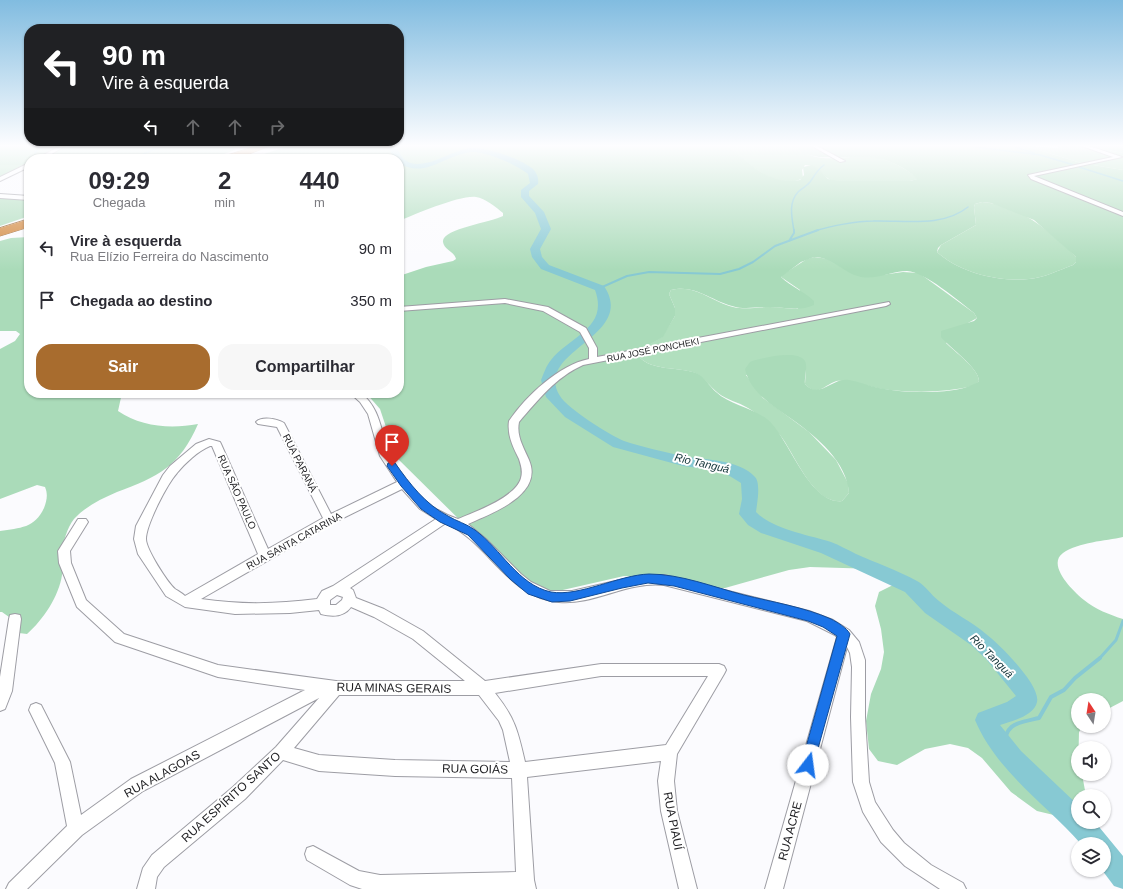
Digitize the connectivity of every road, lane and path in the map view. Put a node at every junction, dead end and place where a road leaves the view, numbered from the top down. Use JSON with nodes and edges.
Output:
{"nodes":[{"id":1,"x":1057,"y":187,"type":"edge"},
{"id":2,"x":0,"y":196,"type":"edge"},
{"id":3,"x":24,"y":198,"type":"edge"},
{"id":4,"x":1123,"y":214,"type":"edge"},
{"id":5,"x":24,"y":225,"type":"edge"},
{"id":6,"x":0,"y":232,"type":"edge"},
{"id":7,"x":886,"y":304,"type":"dead end"},
{"id":8,"x":404,"y":309,"type":"edge"},
{"id":9,"x":593,"y":362,"type":"junction"},
{"id":10,"x":362,"y":398,"type":"edge"},
{"id":11,"x":261,"y":422,"type":"dead end"},
{"id":12,"x":404,"y":483,"type":"junction"},
{"id":13,"x":444,"y":519,"type":"junction"},
{"id":14,"x":329,"y":520,"type":"junction"},
{"id":15,"x":82,"y":522,"type":"dead end"},
{"id":16,"x":458,"y":524,"type":"junction"},
{"id":17,"x":265,"y":556,"type":"junction"},
{"id":18,"x":337,"y":590,"type":"junction"},
{"id":19,"x":350,"y":601,"type":"junction"},
{"id":20,"x":185,"y":602,"type":"junction"},
{"id":21,"x":322,"y":604,"type":"junction"},
{"id":22,"x":15,"y":619,"type":"dead end"},
{"id":23,"x":844,"y":634,"type":"junction"},
{"id":24,"x":719,"y":670,"type":"joint"},
{"id":25,"x":332,"y":687,"type":"junction"},
{"id":26,"x":482,"y":688,"type":"junction"},
{"id":27,"x":0,"y":704,"type":"edge"},
{"id":28,"x":36,"y":710,"type":"dead end"},
{"id":29,"x":281,"y":752,"type":"junction"},
{"id":30,"x":670,"y":752,"type":"junction"},
{"id":31,"x":519,"y":770,"type":"junction"},
{"id":32,"x":76,"y":829,"type":"junction"},
{"id":33,"x":313,"y":854,"type":"dead end"},
{"id":34,"x":526,"y":884,"type":"edge"},
{"id":35,"x":15,"y":889,"type":"edge"},
{"id":36,"x":146,"y":889,"type":"edge"},
{"id":37,"x":688,"y":889,"type":"edge"},
{"id":38,"x":774,"y":889,"type":"edge"},
{"id":39,"x":957,"y":889,"type":"edge"}],
"edges":[{"from":1,"to":4,"type":"street"},
{"from":2,"to":3,"type":"street"},
{"from":5,"to":6,"type":"highway"},
{"from":7,"to":9,"type":"street","name":"RUA JOSÉ PONCHEKI"},
{"from":8,"to":9,"type":"street","name":"RUA JOSÉ PONCHEKI"},
{"from":9,"to":16,"type":"street"},
{"from":10,"to":12,"type":"street"},
{"from":11,"to":14,"type":"street","name":"RUA PARANÁ"},
{"from":12,"to":13,"type":"street"},
{"from":12,"to":14,"type":"street","name":"RUA SANTA CATARINA"},
{"from":13,"to":16,"type":"street"},
{"from":13,"to":18,"type":"street"},
{"from":14,"to":17,"type":"street","name":"RUA SANTA CATARINA"},
{"from":15,"to":25,"type":"street","name":"RUA MINAS GERAIS"},
{"from":16,"to":23,"type":"street"},
{"from":17,"to":20,"type":"street","name":"RUA SANTA CATARINA"},
{"from":17,"to":20,"type":"street","name":"RUA SÃO PAULO"},
{"from":18,"to":19,"type":"street"},
{"from":18,"to":21,"type":"street"},
{"from":19,"to":21,"type":"street"},
{"from":19,"to":26,"type":"street"},
{"from":20,"to":21,"type":"street"},
{"from":22,"to":27,"type":"street"},
{"from":23,"to":38,"type":"street","name":"RUA ACRE"},
{"from":23,"to":39,"type":"street"},
{"from":24,"to":26,"type":"street","name":"RUA MINAS GERAIS"},
{"from":24,"to":30,"type":"street","name":"RUA PIAUÍ"},
{"from":25,"to":26,"type":"street","name":"RUA MINAS GERAIS"},
{"from":25,"to":29,"type":"street","name":"RUA ESPÍRITO SANTO"},
{"from":25,"to":32,"type":"street","name":"RUA ALAGOAS"},
{"from":26,"to":31,"type":"street"},
{"from":28,"to":32,"type":"street"},
{"from":29,"to":31,"type":"street","name":"RUA GOIÁS"},
{"from":29,"to":36,"type":"street","name":"RUA ESPÍRITO SANTO"},
{"from":30,"to":31,"type":"street","name":"RUA GOIÁS"},
{"from":30,"to":37,"type":"street","name":"RUA PIAUÍ"},
{"from":31,"to":34,"type":"street"},
{"from":32,"to":35,"type":"street","name":"RUA ALAGOAS"},
{"from":33,"to":34,"type":"street"}]}
